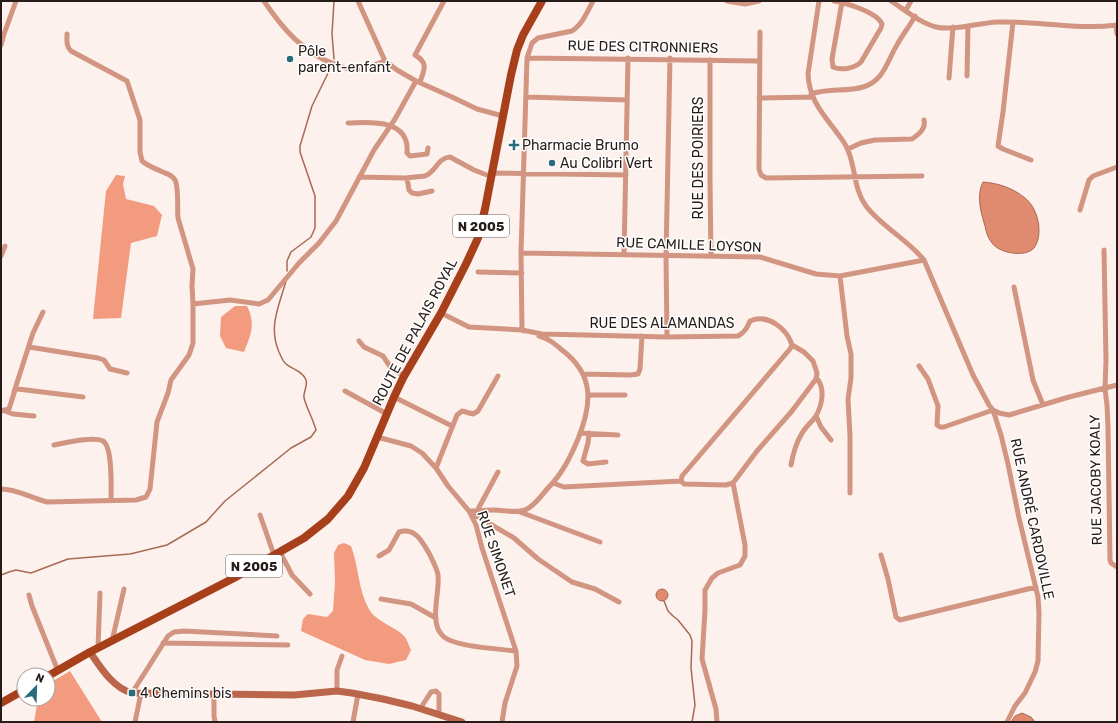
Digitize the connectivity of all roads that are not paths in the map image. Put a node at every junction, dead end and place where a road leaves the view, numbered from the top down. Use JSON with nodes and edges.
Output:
{"nodes":[{"id":1,"x":16,"y":1,"type":"edge"},
{"id":2,"x":264,"y":1,"type":"edge"},
{"id":3,"x":358,"y":1,"type":"edge"},
{"id":4,"x":444,"y":1,"type":"edge"},
{"id":5,"x":542,"y":1,"type":"edge"},
{"id":6,"x":593,"y":1,"type":"edge"},
{"id":7,"x":728,"y":1,"type":"edge"},
{"id":8,"x":759,"y":1,"type":"edge"},
{"id":9,"x":819,"y":1,"type":"edge"},
{"id":10,"x":834,"y":1,"type":"edge"},
{"id":11,"x":891,"y":1,"type":"edge"},
{"id":12,"x":911,"y":1,"type":"edge"},
{"id":13,"x":842,"y":2,"type":"junction"},
{"id":14,"x":906,"y":10,"type":"junction"},
{"id":15,"x":915,"y":16,"type":"junction"},
{"id":16,"x":1013,"y":22,"type":"junction"},
{"id":17,"x":1116,"y":25,"type":"edge"},
{"id":18,"x":968,"y":26,"type":"junction"},
{"id":19,"x":952,"y":27,"type":"junction"},
{"id":20,"x":760,"y":32,"type":"dead end"},
{"id":21,"x":67,"y":34,"type":"dead end"},
{"id":22,"x":1117,"y":34,"type":"edge"},
{"id":23,"x":1,"y":45,"type":"edge"},
{"id":24,"x":527,"y":58,"type":"junction"},
{"id":25,"x":628,"y":58,"type":"junction"},
{"id":26,"x":670,"y":58,"type":"junction"},
{"id":27,"x":710,"y":60,"type":"junction"},
{"id":28,"x":759,"y":60,"type":"junction"},
{"id":29,"x":384,"y":61,"type":"junction"},
{"id":30,"x":967,"y":76,"type":"dead end"},
{"id":31,"x":949,"y":78,"type":"dead end"},
{"id":32,"x":418,"y":82,"type":"junction"},
{"id":33,"x":812,"y":96,"type":"junction"},
{"id":34,"x":526,"y":97,"type":"junction"},
{"id":35,"x":759,"y":98,"type":"junction"},
{"id":36,"x":627,"y":100,"type":"junction"},
{"id":37,"x":503,"y":116,"type":"junction"},
{"id":38,"x":924,"y":120,"type":"dead end"},
{"id":39,"x":348,"y":123,"type":"dead end"},
{"id":40,"x":391,"y":126,"type":"junction"},
{"id":41,"x":428,"y":148,"type":"dead end"},
{"id":42,"x":848,"y":150,"type":"junction"},
{"id":43,"x":1031,"y":160,"type":"dead end"},
{"id":44,"x":1117,"y":167,"type":"edge"},
{"id":45,"x":522,"y":174,"type":"junction"},
{"id":46,"x":492,"y":175,"type":"junction"},
{"id":47,"x":626,"y":175,"type":"junction"},
{"id":48,"x":922,"y":176,"type":"dead end"},
{"id":49,"x":359,"y":177,"type":"junction"},
{"id":50,"x":854,"y":177,"type":"junction"},
{"id":51,"x":407,"y":178,"type":"junction"},
{"id":52,"x":432,"y":191,"type":"dead end"},
{"id":53,"x":1080,"y":210,"type":"dead end"},
{"id":54,"x":5,"y":246,"type":"dead end"},
{"id":55,"x":1104,"y":250,"type":"dead end"},
{"id":56,"x":521,"y":253,"type":"junction"},
{"id":57,"x":624,"y":255,"type":"junction"},
{"id":58,"x":1,"y":256,"type":"edge"},
{"id":59,"x":666,"y":256,"type":"junction"},
{"id":60,"x":711,"y":256,"type":"junction"},
{"id":61,"x":924,"y":260,"type":"junction"},
{"id":62,"x":478,"y":272,"type":"dead end"},
{"id":63,"x":522,"y":273,"type":"junction"},
{"id":64,"x":840,"y":276,"type":"junction"},
{"id":65,"x":1014,"y":286,"type":"dead end"},
{"id":66,"x":193,"y":304,"type":"junction"},
{"id":67,"x":43,"y":312,"type":"dead end"},
{"id":68,"x":441,"y":313,"type":"junction"},
{"id":69,"x":522,"y":330,"type":"junction"},
{"id":70,"x":642,"y":336,"type":"junction"},
{"id":71,"x":667,"y":337,"type":"junction"},
{"id":72,"x":359,"y":341,"type":"dead end"},
{"id":73,"x":792,"y":345,"type":"junction"},
{"id":74,"x":29,"y":347,"type":"junction"},
{"id":75,"x":919,"y":366,"type":"dead end"},
{"id":76,"x":127,"y":373,"type":"dead end"},
{"id":77,"x":583,"y":374,"type":"junction"},
{"id":78,"x":404,"y":376,"type":"junction"},
{"id":79,"x":498,"y":376,"type":"dead end"},
{"id":80,"x":816,"y":379,"type":"junction"},
{"id":81,"x":1117,"y":385,"type":"edge"},
{"id":82,"x":1105,"y":389,"type":"junction"},
{"id":83,"x":345,"y":391,"type":"dead end"},
{"id":84,"x":14,"y":393,"type":"junction"},
{"id":85,"x":588,"y":395,"type":"junction"},
{"id":86,"x":625,"y":395,"type":"dead end"},
{"id":87,"x":83,"y":397,"type":"dead end"},
{"id":88,"x":394,"y":397,"type":"junction"},
{"id":89,"x":1043,"y":405,"type":"junction"},
{"id":90,"x":993,"y":410,"type":"junction"},
{"id":91,"x":3,"y":411,"type":"edge"},
{"id":92,"x":387,"y":414,"type":"junction"},
{"id":93,"x":34,"y":416,"type":"dead end"},
{"id":94,"x":816,"y":416,"type":"junction"},
{"id":95,"x":452,"y":426,"type":"junction"},
{"id":96,"x":580,"y":433,"type":"junction"},
{"id":97,"x":589,"y":433,"type":"junction"},
{"id":98,"x":618,"y":435,"type":"dead end"},
{"id":99,"x":377,"y":437,"type":"junction"},
{"id":100,"x":831,"y":440,"type":"dead end"},
{"id":101,"x":54,"y":445,"type":"dead end"},
{"id":102,"x":606,"y":462,"type":"dead end"},
{"id":103,"x":791,"y":465,"type":"dead end"},
{"id":104,"x":436,"y":468,"type":"junction"},
{"id":105,"x":498,"y":472,"type":"dead end"},
{"id":106,"x":682,"y":478,"type":"junction"},
{"id":107,"x":553,"y":483,"type":"junction"},
{"id":108,"x":732,"y":483,"type":"junction"},
{"id":109,"x":1,"y":489,"type":"edge"},
{"id":110,"x":850,"y":493,"type":"dead end"},
{"id":111,"x":112,"y":501,"type":"junction"},
{"id":112,"x":470,"y":511,"type":"junction"},
{"id":113,"x":477,"y":511,"type":"junction"},
{"id":114,"x":519,"y":511,"type":"junction"},
{"id":115,"x":260,"y":515,"type":"dead end"},
{"id":116,"x":600,"y":542,"type":"dead end"},
{"id":117,"x":277,"y":554,"type":"junction"},
{"id":118,"x":881,"y":555,"type":"dead end"},
{"id":119,"x":379,"y":556,"type":"dead end"},
{"id":120,"x":1117,"y":567,"type":"edge"},
{"id":121,"x":1036,"y":587,"type":"junction"},
{"id":122,"x":124,"y":590,"type":"dead end"},
{"id":123,"x":100,"y":594,"type":"dead end"},
{"id":124,"x":310,"y":594,"type":"dead end"},
{"id":125,"x":29,"y":595,"type":"dead end"},
{"id":126,"x":380,"y":599,"type":"dead end"},
{"id":127,"x":619,"y":602,"type":"dead end"},
{"id":128,"x":436,"y":618,"type":"junction"},
{"id":129,"x":277,"y":636,"type":"dead end"},
{"id":130,"x":112,"y":641,"type":"junction"},
{"id":131,"x":163,"y":643,"type":"junction"},
{"id":132,"x":288,"y":645,"type":"dead end"},
{"id":133,"x":98,"y":648,"type":"junction"},
{"id":134,"x":516,"y":651,"type":"junction"},
{"id":135,"x":90,"y":652,"type":"junction"},
{"id":136,"x":342,"y":656,"type":"dead end"},
{"id":137,"x":58,"y":671,"type":"joint"},
{"id":138,"x":337,"y":691,"type":"junction"},
{"id":139,"x":132,"y":693,"type":"junction"},
{"id":140,"x":141,"y":693,"type":"junction"},
{"id":141,"x":214,"y":694,"type":"junction"},
{"id":142,"x":358,"y":694,"type":"junction"},
{"id":143,"x":16,"y":695,"type":"edge"},
{"id":144,"x":1,"y":703,"type":"edge"},
{"id":145,"x":420,"y":709,"type":"junction"},
{"id":146,"x":439,"y":714,"type":"junction"},
{"id":147,"x":453,"y":721,"type":"edge"},
{"id":148,"x":135,"y":722,"type":"edge"},
{"id":149,"x":215,"y":722,"type":"edge"},
{"id":150,"x":353,"y":722,"type":"edge"},
{"id":151,"x":462,"y":722,"type":"edge"},
{"id":152,"x":502,"y":722,"type":"edge"},
{"id":153,"x":718,"y":722,"type":"edge"},
{"id":154,"x":1007,"y":722,"type":"edge"}],
"edges":[{"from":1,"to":23,"type":"street"},
{"from":2,"to":29,"type":"street"},
{"from":3,"to":29,"type":"street"},
{"from":4,"to":32,"type":"street"},
{"from":5,"to":37,"type":"main road","name":"ROUTE DE PALAIS ROYAL","number":"N 2005"},
{"from":6,"to":24,"type":"street"},
{"from":7,"to":8,"type":"street"},
{"from":9,"to":33,"type":"street"},
{"from":10,"to":13,"type":"street"},
{"from":11,"to":14,"type":"street"},
{"from":12,"to":14,"type":"street"},
{"from":13,"to":13,"type":"street"},
{"from":14,"to":15,"type":"street"},
{"from":15,"to":19,"type":"street"},
{"from":15,"to":33,"type":"street"},
{"from":16,"to":17,"type":"street"},
{"from":16,"to":18,"type":"street"},
{"from":16,"to":43,"type":"street"},
{"from":17,"to":22,"type":"street"},
{"from":18,"to":19,"type":"street"},
{"from":18,"to":30,"type":"street"},
{"from":19,"to":31,"type":"street"},
{"from":20,"to":28,"type":"street"},
{"from":21,"to":66,"type":"street"},
{"from":24,"to":25,"type":"street","name":"RUE DES CITRONNIERS"},
{"from":24,"to":34,"type":"street"},
{"from":25,"to":26,"type":"street","name":"RUE DES CITRONNIERS"},
{"from":25,"to":36,"type":"street"},
{"from":26,"to":27,"type":"street","name":"RUE DES CITRONNIERS"},
{"from":26,"to":59,"type":"street"},
{"from":27,"to":28,"type":"street","name":"RUE DES CITRONNIERS"},
{"from":27,"to":60,"type":"street","name":"RUE DES POIRIERS"},
{"from":28,"to":35,"type":"street"},
{"from":29,"to":32,"type":"street"},
{"from":32,"to":37,"type":"street"},
{"from":32,"to":40,"type":"street"},
{"from":33,"to":35,"type":"street"},
{"from":33,"to":42,"type":"street"},
{"from":34,"to":36,"type":"street"},
{"from":34,"to":45,"type":"street"},
{"from":35,"to":50,"type":"street"},
{"from":36,"to":47,"type":"street"},
{"from":37,"to":46,"type":"main road","name":"ROUTE DE PALAIS ROYAL","number":"N 2005"},
{"from":38,"to":42,"type":"street"},
{"from":39,"to":40,"type":"street"},
{"from":40,"to":41,"type":"street"},
{"from":40,"to":49,"type":"street"},
{"from":42,"to":50,"type":"street","name":"RUE ANDRÉ CARDOVILLE"},
{"from":44,"to":53,"type":"street"},
{"from":45,"to":46,"type":"street"},
{"from":45,"to":47,"type":"street"},
{"from":45,"to":56,"type":"street"},
{"from":46,"to":51,"type":"street"},
{"from":46,"to":68,"type":"main road","name":"ROUTE DE PALAIS ROYAL","number":"N 2005"},
{"from":47,"to":57,"type":"street"},
{"from":48,"to":50,"type":"street"},
{"from":49,"to":51,"type":"street"},
{"from":49,"to":66,"type":"street"},
{"from":50,"to":61,"type":"street","name":"RUE ANDRÉ CARDOVILLE"},
{"from":51,"to":52,"type":"street"},
{"from":54,"to":58,"type":"street"},
{"from":55,"to":82,"type":"street","name":"RUE JACOBY KOALY"},
{"from":56,"to":57,"type":"street","name":"RUE CAMILLE LOYSON"},
{"from":56,"to":63,"type":"street"},
{"from":57,"to":59,"type":"street","name":"RUE CAMILLE LOYSON"},
{"from":59,"to":60,"type":"street","name":"RUE CAMILLE LOYSON"},
{"from":59,"to":71,"type":"street"},
{"from":60,"to":64,"type":"street","name":"RUE CAMILLE LOYSON"},
{"from":61,"to":64,"type":"street","name":"RUE CAMILLE LOYSON"},
{"from":61,"to":90,"type":"street","name":"RUE ANDRÉ CARDOVILLE"},
{"from":62,"to":63,"type":"street"},
{"from":63,"to":69,"type":"street"},
{"from":64,"to":110,"type":"street"},
{"from":65,"to":89,"type":"street"},
{"from":66,"to":111,"type":"street"},
{"from":67,"to":74,"type":"street"},
{"from":68,"to":69,"type":"street","name":"RUE DES ALAMANDAS"},
{"from":68,"to":78,"type":"main road","name":"ROUTE DE PALAIS ROYAL","number":"N 2005"},
{"from":69,"to":70,"type":"street","name":"RUE DES ALAMANDAS"},
{"from":69,"to":77,"type":"street"},
{"from":70,"to":71,"type":"street","name":"RUE DES ALAMANDAS"},
{"from":70,"to":77,"type":"street"},
{"from":71,"to":73,"type":"street","name":"RUE DES ALAMANDAS"},
{"from":72,"to":78,"type":"street"},
{"from":73,"to":80,"type":"street"},
{"from":73,"to":106,"type":"street"},
{"from":74,"to":76,"type":"street"},
{"from":74,"to":84,"type":"street"},
{"from":75,"to":90,"type":"street"},
{"from":77,"to":85,"type":"street"},
{"from":78,"to":88,"type":"main road","name":"ROUTE DE PALAIS ROYAL","number":"N 2005"},
{"from":79,"to":95,"type":"street"},
{"from":80,"to":94,"type":"street"},
{"from":80,"to":108,"type":"street"},
{"from":81,"to":82,"type":"street"},
{"from":82,"to":89,"type":"street"},
{"from":82,"to":120,"type":"street","name":"RUE JACOBY KOALY"},
{"from":83,"to":92,"type":"street"},
{"from":84,"to":87,"type":"street"},
{"from":84,"to":91,"type":"street"},
{"from":85,"to":86,"type":"street"},
{"from":85,"to":96,"type":"street"},
{"from":88,"to":92,"type":"main road","name":"ROUTE DE PALAIS ROYAL","number":"N 2005"},
{"from":88,"to":95,"type":"street"},
{"from":89,"to":90,"type":"street"},
{"from":90,"to":121,"type":"street","name":"RUE ANDRÉ CARDOVILLE"},
{"from":91,"to":93,"type":"street"},
{"from":92,"to":99,"type":"main road","name":"ROUTE DE PALAIS ROYAL","number":"N 2005"},
{"from":94,"to":100,"type":"street"},
{"from":94,"to":103,"type":"street"},
{"from":95,"to":104,"type":"street"},
{"from":96,"to":97,"type":"street"},
{"from":96,"to":107,"type":"street"},
{"from":97,"to":98,"type":"street"},
{"from":97,"to":102,"type":"street"},
{"from":99,"to":104,"type":"street","name":"RUE SIMONET"},
{"from":99,"to":117,"type":"main road","name":"ROUTE DE PALAIS ROYAL","number":"N 2005"},
{"from":101,"to":111,"type":"street"},
{"from":104,"to":112,"type":"street","name":"RUE SIMONET"},
{"from":105,"to":113,"type":"street"},
{"from":106,"to":107,"type":"street"},
{"from":106,"to":108,"type":"street"},
{"from":107,"to":114,"type":"street"},
{"from":108,"to":153,"type":"street"},
{"from":109,"to":111,"type":"street"},
{"from":112,"to":113,"type":"street"},
{"from":112,"to":127,"type":"street"},
{"from":112,"to":134,"type":"street","name":"RUE SIMONET"},
{"from":113,"to":114,"type":"street"},
{"from":114,"to":116,"type":"street"},
{"from":115,"to":117,"type":"street"},
{"from":117,"to":124,"type":"street"},
{"from":117,"to":130,"type":"main road","name":"ROUTE DE PALAIS ROYAL","number":"N 2005"},
{"from":118,"to":121,"type":"street"},
{"from":119,"to":128,"type":"street"},
{"from":121,"to":154,"type":"street","name":"RUE ANDRÉ CARDOVILLE"},
{"from":122,"to":130,"type":"street"},
{"from":123,"to":133,"type":"street"},
{"from":125,"to":137,"type":"street"},
{"from":126,"to":128,"type":"street"},
{"from":128,"to":134,"type":"street"},
{"from":129,"to":131,"type":"street"},
{"from":130,"to":133,"type":"main road","name":"ROUTE DE PALAIS ROYAL","number":"N 2005"},
{"from":131,"to":132,"type":"street"},
{"from":131,"to":139,"type":"street"},
{"from":133,"to":135,"type":"main road","name":"ROUTE DE PALAIS ROYAL","number":"N 2005"},
{"from":134,"to":152,"type":"street","name":"RUE SIMONET"},
{"from":135,"to":137,"type":"main road","number":"N 2005"},
{"from":135,"to":139,"type":"main road"},
{"from":136,"to":138,"type":"street"},
{"from":138,"to":141,"type":"main road"},
{"from":138,"to":142,"type":"main road"},
{"from":139,"to":140,"type":"main road"},
{"from":140,"to":141,"type":"main road"},
{"from":140,"to":148,"type":"street"},
{"from":141,"to":149,"type":"street"},
{"from":142,"to":145,"type":"main road"},
{"from":142,"to":150,"type":"street"},
{"from":143,"to":144,"type":"main road"},
{"from":145,"to":146,"type":"main road"},
{"from":145,"to":146,"type":"street"},
{"from":146,"to":147,"type":"main road"},
{"from":147,"to":151,"type":"main road"}]}
